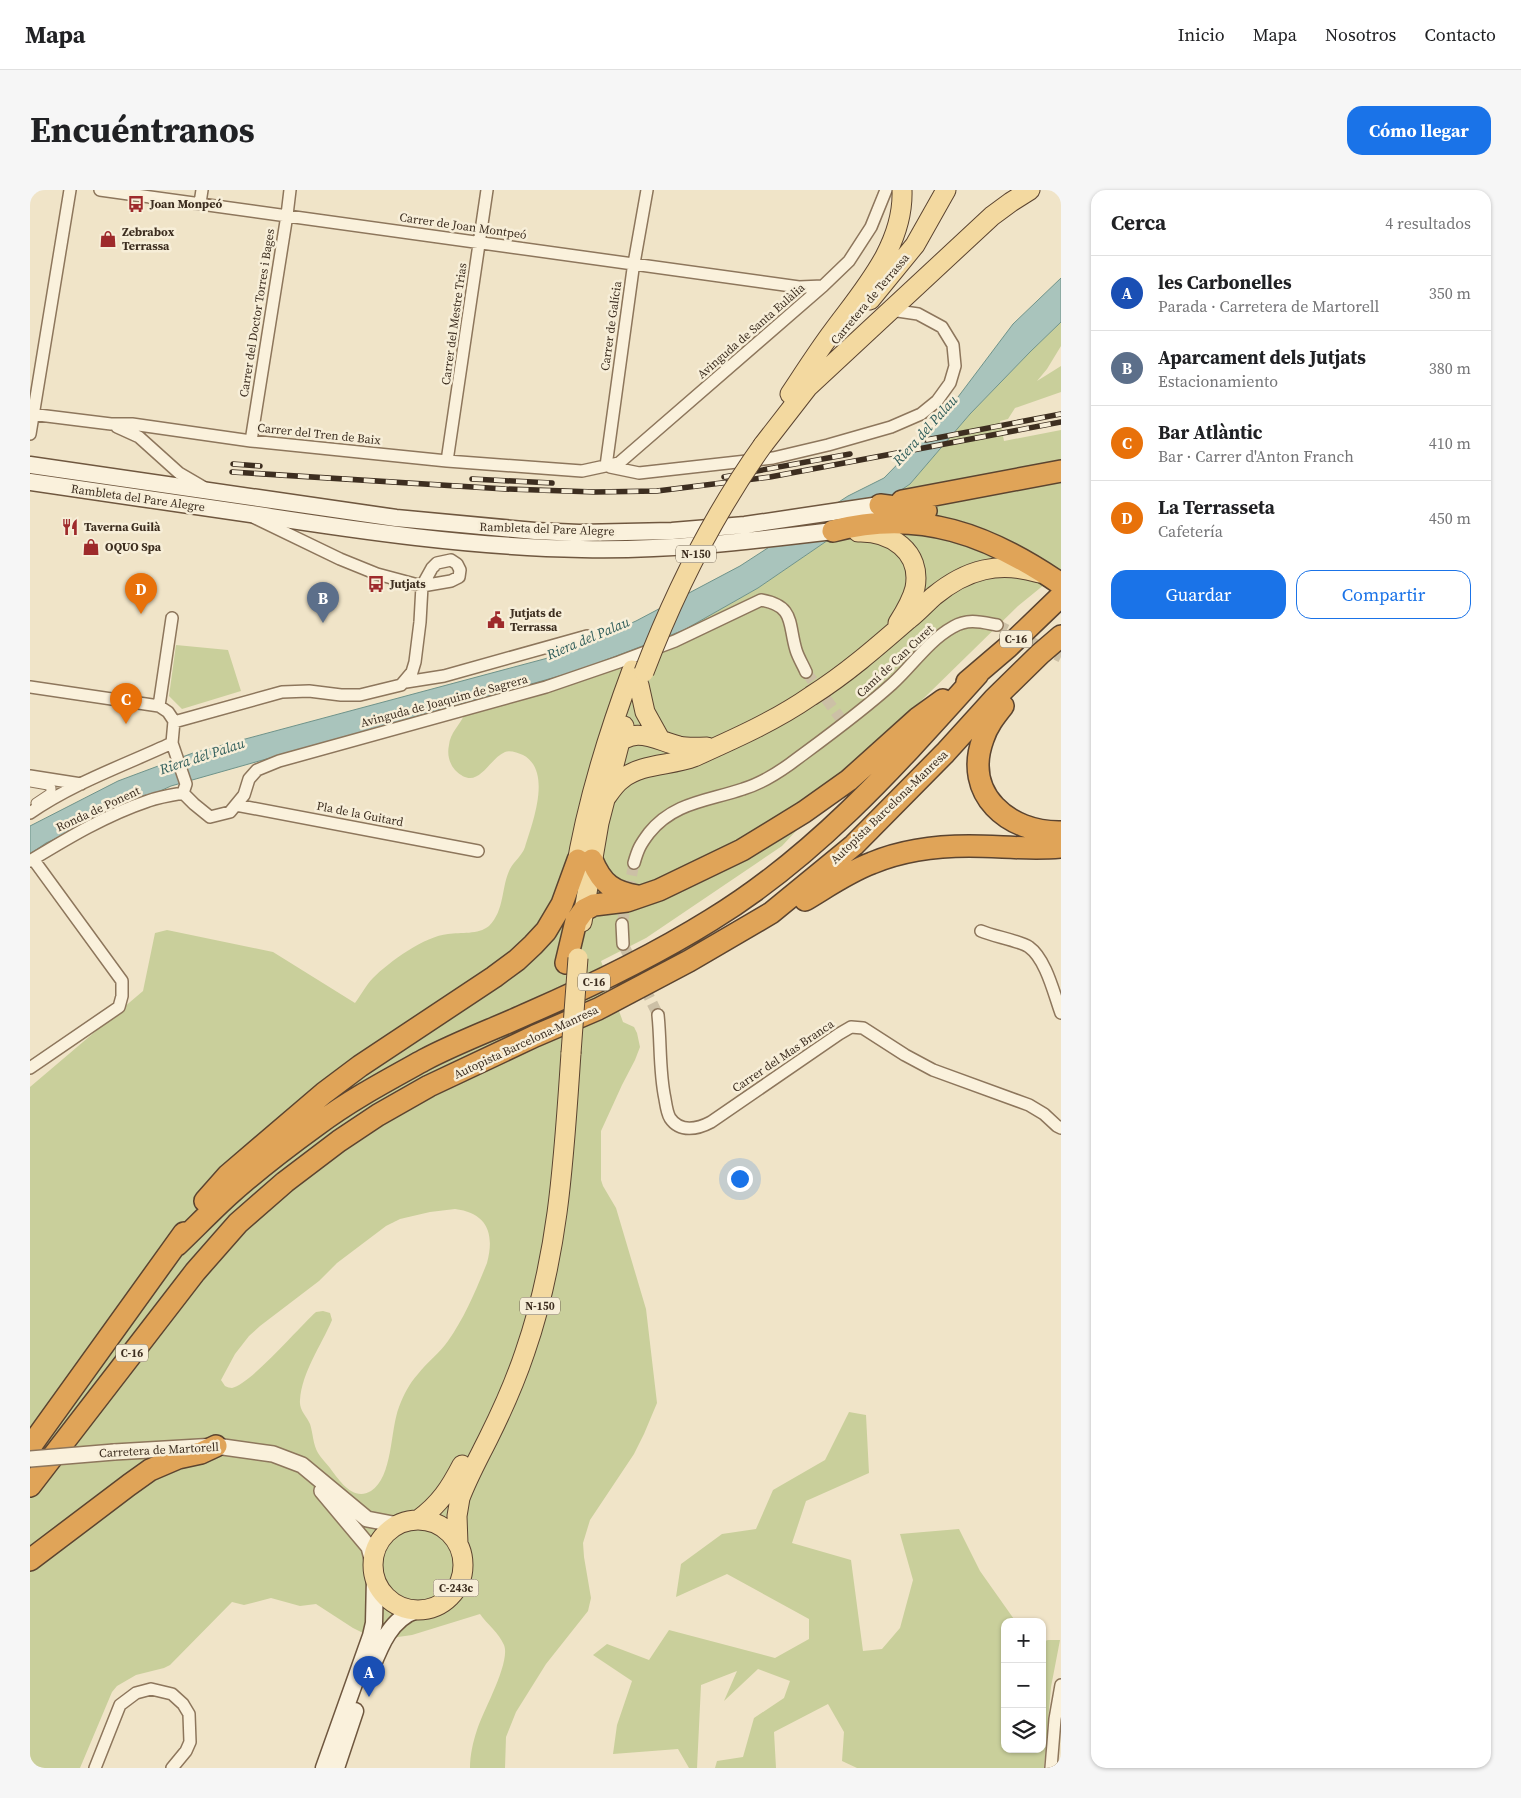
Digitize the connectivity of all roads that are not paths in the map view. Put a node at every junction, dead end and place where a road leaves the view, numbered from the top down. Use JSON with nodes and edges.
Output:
{"nodes":[{"id":1,"x":70,"y":190,"type":"edge"},
{"id":2,"x":100,"y":190,"type":"edge"},
{"id":3,"x":202,"y":190,"type":"edge"},
{"id":4,"x":290,"y":190,"type":"edge"},
{"id":5,"x":488,"y":190,"type":"edge"},
{"id":6,"x":647,"y":190,"type":"edge"},
{"id":7,"x":886,"y":190,"type":"edge"},
{"id":8,"x":902,"y":190,"type":"edge"},
{"id":9,"x":1030,"y":190,"type":"edge"},
{"id":10,"x":951,"y":192,"type":"edge"},
{"id":11,"x":200,"y":203,"type":"junction"},
{"id":12,"x":287,"y":215,"type":"junction"},
{"id":13,"x":480,"y":242,"type":"junction"},
{"id":14,"x":634,"y":264,"type":"junction"},
{"id":15,"x":823,"y":286,"type":"junction"},
{"id":16,"x":891,"y":310,"type":"junction"},
{"id":17,"x":808,"y":387,"type":"junction"},
{"id":18,"x":784,"y":402,"type":"junction"},
{"id":19,"x":32,"y":414,"type":"edge"},
{"id":20,"x":111,"y":424,"type":"junction"},
{"id":21,"x":30,"y":434,"type":"edge"},
{"id":22,"x":251,"y":441,"type":"junction"},
{"id":23,"x":758,"y":446,"type":"junction"},
{"id":24,"x":448,"y":461,"type":"junction"},
{"id":25,"x":30,"y":465,"type":"edge"},
{"id":26,"x":606,"y":466,"type":"junction"},
{"id":27,"x":1061,"y":471,"type":"edge"},
{"id":28,"x":30,"y":482,"type":"edge"},
{"id":29,"x":215,"y":492,"type":"junction"},
{"id":30,"x":880,"y":505,"type":"junction"},
{"id":31,"x":245,"y":514,"type":"junction"},
{"id":32,"x":944,"y":521,"type":"junction"},
{"id":33,"x":833,"y":531,"type":"junction"},
{"id":34,"x":1057,"y":585,"type":"edge"},
{"id":35,"x":172,"y":618,"type":"dead end"},
{"id":36,"x":997,"y":625,"type":"tunnel mouth"},
{"id":37,"x":587,"y":636,"type":"dead end"},
{"id":38,"x":1061,"y":636,"type":"edge"},
{"id":39,"x":885,"y":639,"type":"junction"},
{"id":40,"x":1061,"y":641,"type":"edge"},
{"id":41,"x":806,"y":672,"type":"tunnel mouth"},
{"id":42,"x":978,"y":674,"type":"junction"},
{"id":43,"x":638,"y":675,"type":"junction"},
{"id":44,"x":406,"y":682,"type":"junction"},
{"id":45,"x":30,"y":687,"type":"edge"},
{"id":46,"x":619,"y":704,"type":"junction"},
{"id":47,"x":159,"y":706,"type":"junction"},
{"id":48,"x":174,"y":722,"type":"junction"},
{"id":49,"x":660,"y":739,"type":"junction"},
{"id":50,"x":619,"y":742,"type":"junction"},
{"id":51,"x":713,"y":747,"type":"junction"},
{"id":52,"x":174,"y":748,"type":"junction"},
{"id":53,"x":653,"y":767,"type":"junction"},
{"id":54,"x":30,"y":776,"type":"edge"},
{"id":55,"x":30,"y":782,"type":"edge"},
{"id":56,"x":81,"y":784,"type":"junction"},
{"id":57,"x":184,"y":788,"type":"junction"},
{"id":58,"x":599,"y":793,"type":"junction"},
{"id":59,"x":236,"y":805,"type":"junction"},
{"id":60,"x":30,"y":807,"type":"edge"},
{"id":61,"x":30,"y":813,"type":"edge"},
{"id":62,"x":1061,"y":832,"type":"edge"},
{"id":63,"x":1061,"y":848,"type":"edge"},
{"id":64,"x":478,"y":851,"type":"dead end"},
{"id":65,"x":32,"y":860,"type":"edge"},
{"id":66,"x":585,"y":860,"type":"junction"},
{"id":67,"x":634,"y":863,"type":"tunnel mouth"},
{"id":68,"x":638,"y":896,"type":"junction"},
{"id":69,"x":584,"y":910,"type":"junction"},
{"id":70,"x":622,"y":924,"type":"tunnel mouth"},
{"id":71,"x":981,"y":931,"type":"dead end"},
{"id":72,"x":732,"y":937,"type":"junction"},
{"id":73,"x":622,"y":944,"type":"tunnel mouth"},
{"id":74,"x":572,"y":960,"type":"junction"},
{"id":75,"x":1061,"y":1013,"type":"edge"},
{"id":76,"x":658,"y":1015,"type":"tunnel mouth"},
{"id":77,"x":566,"y":1056,"type":"junction"},
{"id":78,"x":30,"y":1068,"type":"edge"},
{"id":79,"x":1061,"y":1128,"type":"edge"},
{"id":80,"x":177,"y":1245,"type":"junction"},
{"id":81,"x":216,"y":1446,"type":"junction"},
{"id":82,"x":30,"y":1447,"type":"edge"},
{"id":83,"x":30,"y":1459,"type":"edge"},
{"id":84,"x":313,"y":1472,"type":"junction"},
{"id":85,"x":30,"y":1486,"type":"edge"},
{"id":86,"x":418,"y":1520,"type":"junction"},
{"id":87,"x":398,"y":1525,"type":"junction"},
{"id":88,"x":458,"y":1544,"type":"junction"},
{"id":89,"x":30,"y":1560,"type":"edge"},
{"id":90,"x":374,"y":1570,"type":"junction"},
{"id":91,"x":417,"y":1610,"type":"junction"},
{"id":92,"x":1061,"y":1685,"type":"edge"},
{"id":93,"x":339,"y":1763,"type":"edge"},
{"id":94,"x":95,"y":1768,"type":"edge"},
{"id":95,"x":172,"y":1768,"type":"edge"},
{"id":96,"x":324,"y":1768,"type":"edge"},
{"id":97,"x":1051,"y":1768,"type":"edge"}],
"edges":[{"from":1,"to":19,"type":"street"},
{"from":2,"to":11,"type":"street","name":"Carrer de Joan Montpeó"},
{"from":3,"to":11,"type":"street"},
{"from":4,"to":12,"type":"street","name":"Carrer del Doctor Torres i Bages"},
{"from":5,"to":13,"type":"street","name":"Carrer del Mestre Trias"},
{"from":6,"to":14,"type":"street","name":"Carrer de Galícia"},
{"from":7,"to":15,"type":"street","name":"Avinguda de Santa Eulàlia"},
{"from":8,"to":18,"type":"main road"},
{"from":9,"to":16,"type":"main road"},
{"from":10,"to":17,"type":"main road","name":"Carretera de Terrassa","number":"N-150"},
{"from":10,"to":18,"type":"main road","name":"Carretera de Terrassa","number":"N-150"},
{"from":11,"to":12,"type":"street","name":"Carrer de Joan Montpeó"},
{"from":12,"to":13,"type":"street","name":"Carrer de Joan Montpeó"},
{"from":12,"to":22,"type":"street","name":"Carrer del Doctor Torres i Bages"},
{"from":13,"to":14,"type":"street","name":"Carrer de Joan Montpeó"},
{"from":13,"to":24,"type":"street","name":"Carrer del Mestre Trias"},
{"from":14,"to":15,"type":"street","name":"Carrer de Joan Montpeó"},
{"from":14,"to":26,"type":"street","name":"Carrer de Galícia"},
{"from":15,"to":26,"type":"street","name":"Avinguda de Santa Eulàlia"},
{"from":16,"to":17,"type":"main road"},
{"from":16,"to":26,"type":"street"},
{"from":17,"to":23,"type":"main road","number":"N-150"},
{"from":18,"to":23,"type":"main road","number":"N-150"},
{"from":19,"to":20,"type":"street","name":"Carrer del Tren de Baix"},
{"from":19,"to":21,"type":"street"},
{"from":20,"to":22,"type":"street","name":"Carrer del Tren de Baix"},
{"from":20,"to":29,"type":"street","name":"Rambleta del Pare Alegre"},
{"from":22,"to":24,"type":"street","name":"Carrer del Tren de Baix"},
{"from":23,"to":43,"type":"main road","number":"N-150","bridge":true},
{"from":24,"to":26,"type":"street","name":"Carrer del Tren de Baix"},
{"from":25,"to":29,"type":"main road","name":"Rambleta del Pare Alegre"},
{"from":27,"to":30,"type":"highway"},
{"from":28,"to":31,"type":"main road","name":"Rambleta del Pare Alegre"},
{"from":29,"to":30,"type":"main road","name":"Rambleta del Pare Alegre"},
{"from":30,"to":32,"type":"highway"},
{"from":31,"to":33,"type":"main road","name":"Rambleta del Pare Alegre"},
{"from":31,"to":44,"type":"street","name":"Rambleta del Pare Alegre"},
{"from":32,"to":33,"type":"highway"},
{"from":32,"to":34,"type":"highway"},
{"from":33,"to":39,"type":"main road"},
{"from":34,"to":39,"type":"main road"},
{"from":34,"to":42,"type":"highway","number":"C-16"},
{"from":35,"to":47,"type":"street"},
{"from":36,"to":67,"type":"street","name":"Camí de Can Curet"},
{"from":37,"to":44,"type":"street","name":"Avinguda de Joaquim de Sagrera"},
{"from":38,"to":72,"type":"highway","name":"Autopista Barcelona-Manresa","number":"C-16"},
{"from":39,"to":51,"type":"main road"},
{"from":40,"to":62,"type":"highway"},
{"from":41,"to":59,"type":"street","name":"Avinguda de Joaquim de Sagrera"},
{"from":42,"to":68,"type":"highway"},
{"from":42,"to":80,"type":"highway","number":"C-16"},
{"from":43,"to":46,"type":"main road","number":"N-150"},
{"from":43,"to":49,"type":"main road"},
{"from":43,"to":50,"type":"main road","number":"N-150"},
{"from":44,"to":48,"type":"street","name":"Avinguda de Joaquim de Sagrera"},
{"from":45,"to":47,"type":"street"},
{"from":46,"to":50,"type":"main road"},
{"from":46,"to":58,"type":"main road","number":"N-150"},
{"from":47,"to":48,"type":"street"},
{"from":48,"to":52,"type":"street"},
{"from":49,"to":50,"type":"main road"},
{"from":49,"to":51,"type":"main road"},
{"from":50,"to":53,"type":"main road"},
{"from":50,"to":58,"type":"main road"},
{"from":51,"to":53,"type":"main road"},
{"from":52,"to":56,"type":"street"},
{"from":52,"to":57,"type":"street"},
{"from":53,"to":58,"type":"main road"},
{"from":54,"to":56,"type":"street"},
{"from":55,"to":60,"type":"street"},
{"from":56,"to":61,"type":"street"},
{"from":57,"to":59,"type":"street"},
{"from":57,"to":65,"type":"street","name":"Ronda de Ponent"},
{"from":58,"to":66,"type":"main road","number":"N-150"},
{"from":59,"to":64,"type":"street","name":"Pla de la Guitard"},
{"from":63,"to":72,"type":"highway"},
{"from":65,"to":78,"type":"street"},
{"from":66,"to":68,"type":"highway"},
{"from":66,"to":69,"type":"main road","number":"N-150"},
{"from":66,"to":74,"type":"main road","number":"N-150"},
{"from":66,"to":80,"type":"highway"},
{"from":68,"to":69,"type":"highway"},
{"from":69,"to":74,"type":"highway"},
{"from":70,"to":73,"type":"street"},
{"from":71,"to":75,"type":"street"},
{"from":72,"to":85,"type":"highway","name":"Autopista Barcelona-Manresa","number":"C-16"},
{"from":74,"to":77,"type":"main road","number":"N-150","bridge":true},
{"from":76,"to":79,"type":"street","name":"Carrer del Mas Branca"},
{"from":77,"to":86,"type":"main road","number":"N-150"},
{"from":77,"to":88,"type":"main road","number":"N-150"},
{"from":80,"to":82,"type":"highway","number":"C-16"},
{"from":81,"to":83,"type":"street","name":"Carretera de Martorell","bridge":true},
{"from":81,"to":84,"type":"street","name":"Carretera de Martorell"},
{"from":81,"to":89,"type":"highway"},
{"from":84,"to":87,"type":"street","name":"Carretera de Martorell"},
{"from":84,"to":90,"type":"street"},
{"from":86,"to":87,"type":"main road"},
{"from":86,"to":88,"type":"main road"},
{"from":87,"to":90,"type":"main road"},
{"from":88,"to":91,"type":"main road","number":"C-243c"},
{"from":90,"to":91,"type":"main road"},
{"from":90,"to":96,"type":"main road"},
{"from":91,"to":93,"type":"main road","number":"C-243c"},
{"from":92,"to":97,"type":"street"},
{"from":94,"to":95,"type":"street"}]}
